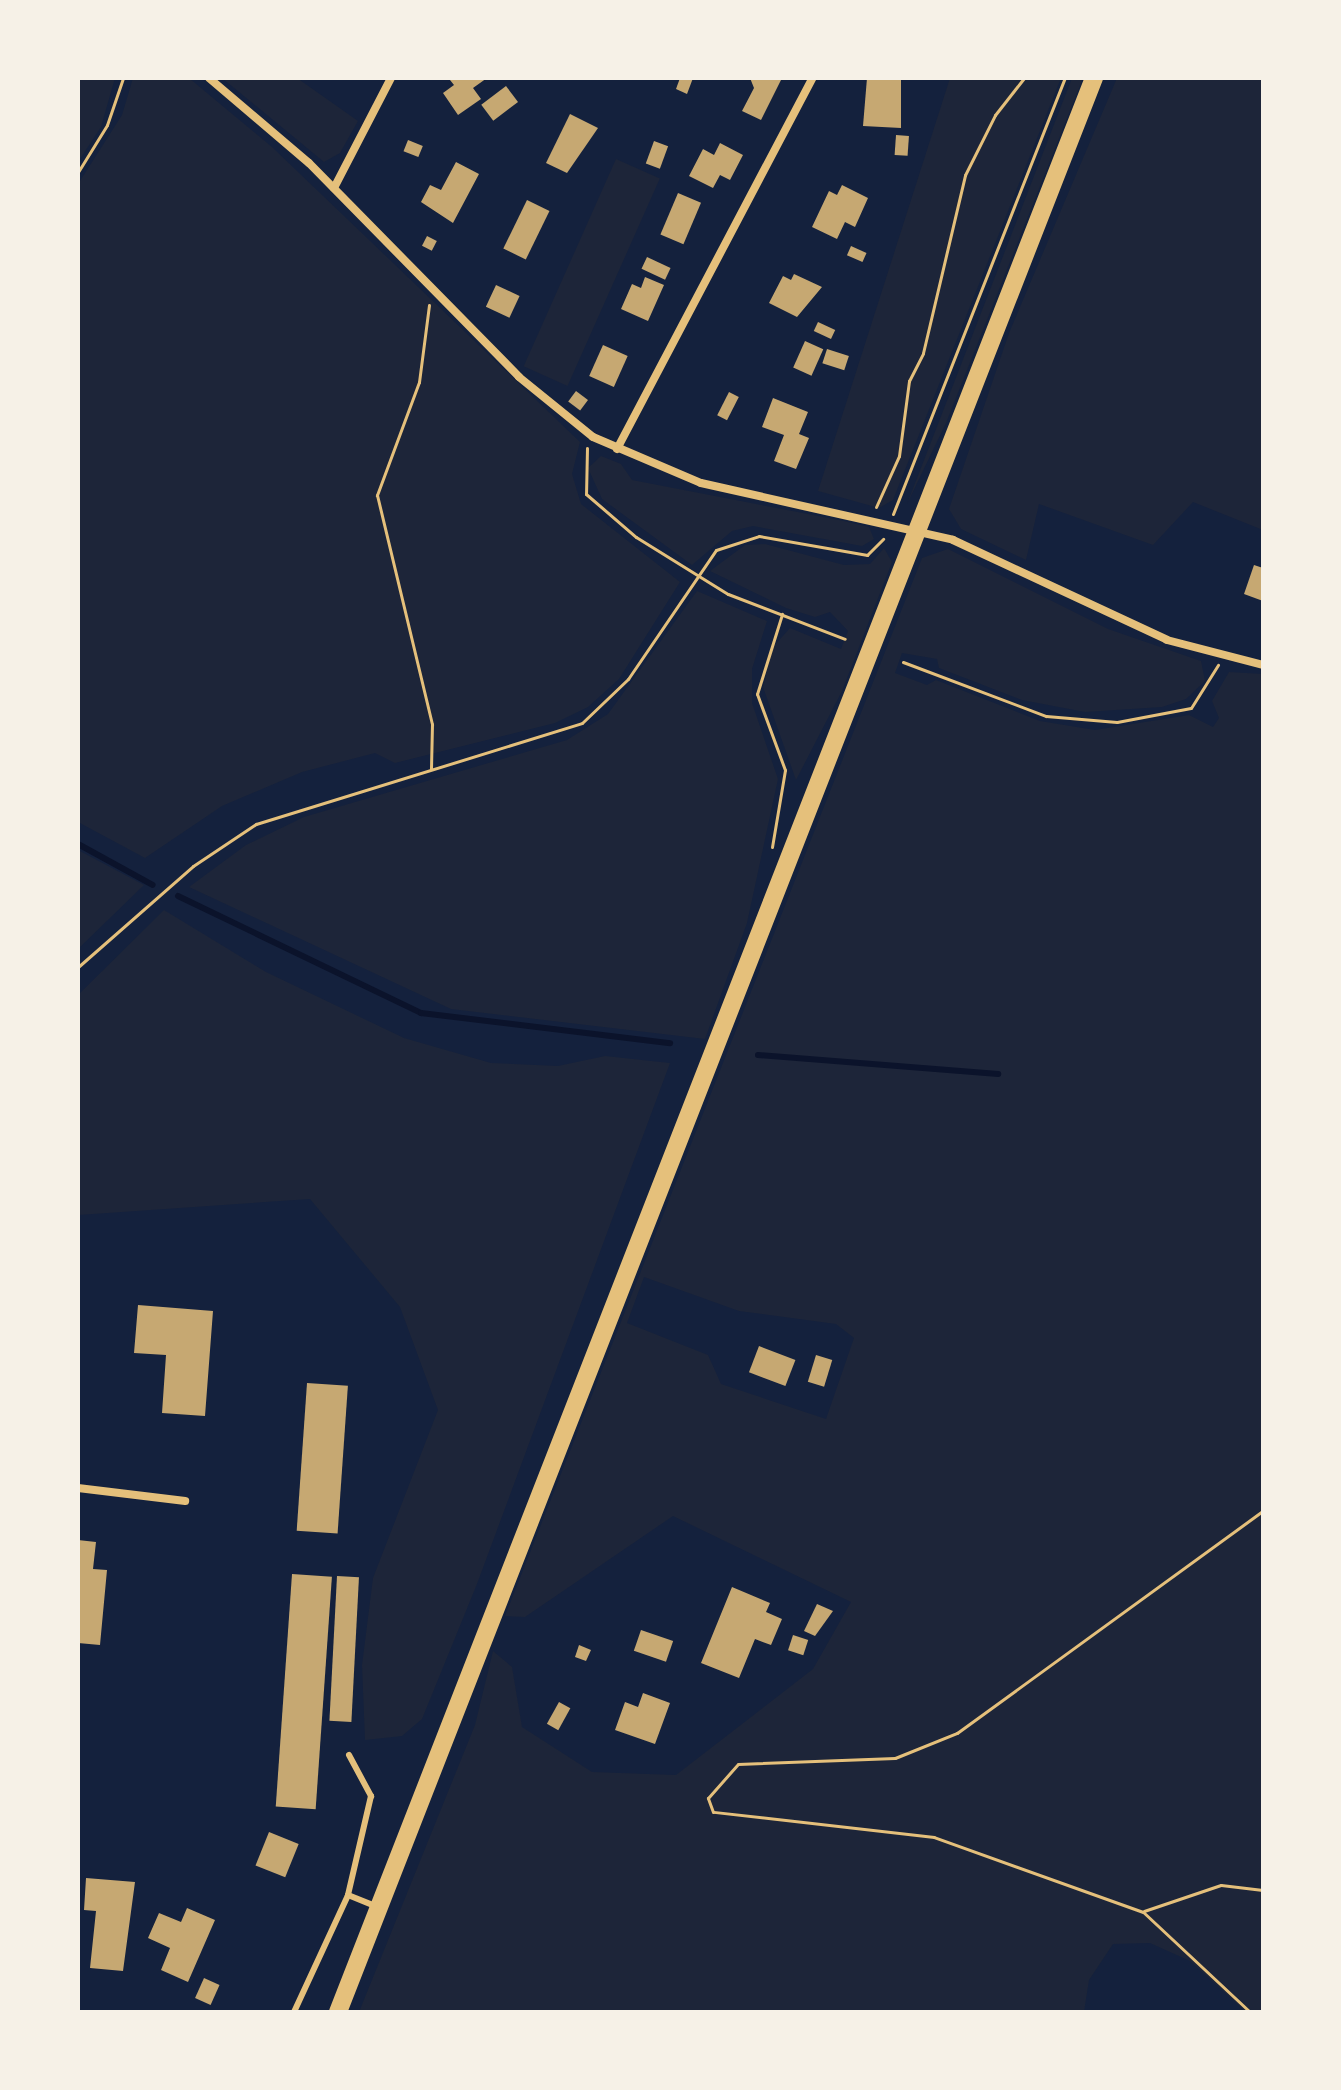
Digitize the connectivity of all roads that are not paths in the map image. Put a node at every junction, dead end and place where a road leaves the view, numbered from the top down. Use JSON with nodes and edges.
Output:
{"nodes":[{"id":1,"x":209,"y":78,"type":"edge"},
{"id":2,"x":391,"y":78,"type":"edge"},
{"id":3,"x":813,"y":78,"type":"edge"},
{"id":4,"x":1094,"y":78,"type":"edge"},
{"id":5,"x":334,"y":188,"type":"junction"},
{"id":6,"x":617,"y":449,"type":"junction"},
{"id":7,"x":919,"y":529,"type":"junction"},
{"id":8,"x":1263,"y":665,"type":"edge"},
{"id":9,"x":78,"y":1488,"type":"edge"},
{"id":10,"x":185,"y":1501,"type":"dead end"},
{"id":11,"x":349,"y":1755,"type":"dead end"},
{"id":12,"x":348,"y":1895,"type":"junction"},
{"id":13,"x":378,"y":1908,"type":"junction"},
{"id":14,"x":294,"y":2012,"type":"edge"},
{"id":15,"x":338,"y":2012,"type":"edge"}],
"edges":[{"from":1,"to":5,"type":"street"},
{"from":2,"to":5,"type":"street"},
{"from":3,"to":6,"type":"street"},
{"from":4,"to":7,"type":"main road"},
{"from":5,"to":6,"type":"street"},
{"from":6,"to":7,"type":"street"},
{"from":7,"to":8,"type":"street"},
{"from":7,"to":13,"type":"main road"},
{"from":9,"to":10,"type":"street"},
{"from":11,"to":12,"type":"lane"},
{"from":12,"to":13,"type":"lane"},
{"from":12,"to":14,"type":"lane"},
{"from":13,"to":15,"type":"main road"}]}
